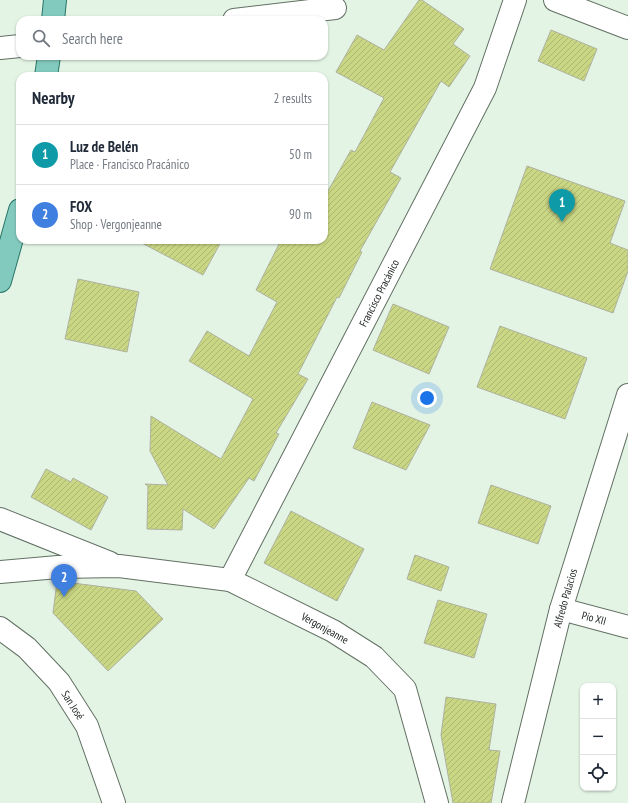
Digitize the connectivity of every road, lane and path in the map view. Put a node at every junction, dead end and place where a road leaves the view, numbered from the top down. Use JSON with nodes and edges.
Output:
{"nodes":[{"id":1,"x":55,"y":0,"type":"edge"},
{"id":2,"x":515,"y":0,"type":"edge"},
{"id":3,"x":555,"y":0,"type":"edge"},
{"id":4,"x":335,"y":8,"type":"dead end"},
{"id":5,"x":53,"y":16,"type":"edge"},
{"id":6,"x":268,"y":16,"type":"edge"},
{"id":7,"x":628,"y":28,"type":"edge"},
{"id":8,"x":16,"y":46,"type":"edge"},
{"id":9,"x":0,"y":48,"type":"edge"},
{"id":10,"x":48,"y":60,"type":"edge"},
{"id":11,"x":47,"y":72,"type":"edge"},
{"id":12,"x":16,"y":224,"type":"edge"},
{"id":13,"x":0,"y":281,"type":"edge"},
{"id":14,"x":628,"y":395,"type":"edge"},
{"id":15,"x":0,"y":519,"type":"edge"},
{"id":16,"x":119,"y":566,"type":"junction"},
{"id":17,"x":0,"y":572,"type":"edge"},
{"id":18,"x":230,"y":580,"type":"junction"},
{"id":19,"x":561,"y":609,"type":"junction"},
{"id":20,"x":628,"y":627,"type":"edge"},
{"id":21,"x":0,"y":628,"type":"edge"},
{"id":22,"x":114,"y":803,"type":"edge"},
{"id":23,"x":437,"y":803,"type":"edge"},
{"id":24,"x":513,"y":803,"type":"edge"}],
"edges":[{"from":1,"to":5,"type":"main road"},
{"from":2,"to":18,"type":"street","name":"Francisco Pracánico"},
{"from":3,"to":7,"type":"street"},
{"from":4,"to":6,"type":"street"},
{"from":8,"to":9,"type":"street"},
{"from":10,"to":11,"type":"main road"},
{"from":12,"to":13,"type":"main road"},
{"from":14,"to":19,"type":"street","name":"Alfredo Palacios"},
{"from":15,"to":16,"type":"street","name":"Vergonjeanne"},
{"from":16,"to":17,"type":"street","name":"Vergonjeanne"},
{"from":16,"to":18,"type":"street","name":"Vergonjeanne"},
{"from":18,"to":23,"type":"street","name":"Vergonjeanne"},
{"from":19,"to":20,"type":"street","name":"Pío XII"},
{"from":19,"to":24,"type":"street","name":"Alfredo Palacios"},
{"from":21,"to":22,"type":"street","name":"San José"}]}
